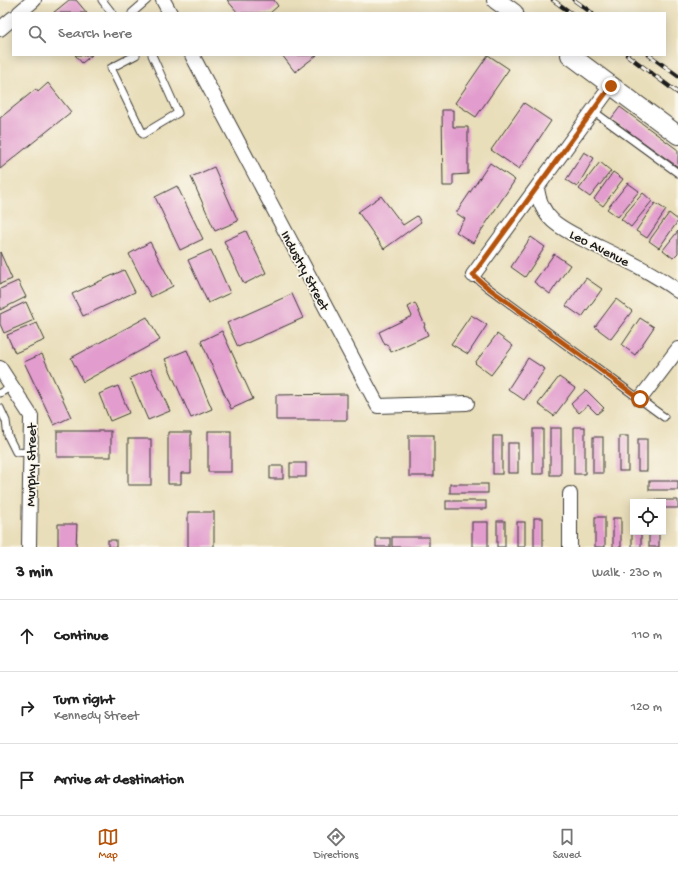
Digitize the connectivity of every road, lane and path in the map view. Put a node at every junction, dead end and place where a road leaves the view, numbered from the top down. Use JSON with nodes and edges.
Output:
{"nodes":[{"id":1,"x":34,"y":0,"type":"edge"},
{"id":2,"x":102,"y":0,"type":"edge"},
{"id":3,"x":147,"y":0,"type":"edge"},
{"id":4,"x":163,"y":0,"type":"edge"},
{"id":5,"x":496,"y":0,"type":"edge"},
{"id":6,"x":20,"y":12,"type":"edge"},
{"id":7,"x":111,"y":12,"type":"edge"},
{"id":8,"x":134,"y":12,"type":"edge"},
{"id":9,"x":169,"y":12,"type":"edge"},
{"id":10,"x":513,"y":12,"type":"edge"},
{"id":11,"x":12,"y":19,"type":"edge"},
{"id":12,"x":0,"y":28,"type":"edge"},
{"id":13,"x":134,"y":56,"type":"edge"},
{"id":14,"x":152,"y":56,"type":"edge"},
{"id":15,"x":193,"y":56,"type":"edge"},
{"id":16,"x":571,"y":56,"type":"edge"},
{"id":17,"x":611,"y":86,"type":"junction"},
{"id":18,"x":593,"y":111,"type":"junction"},
{"id":19,"x":678,"y":135,"type":"edge"},
{"id":20,"x":678,"y":173,"type":"edge"},
{"id":21,"x":537,"y":189,"type":"junction"},
{"id":22,"x":473,"y":275,"type":"joint"},
{"id":23,"x":678,"y":290,"type":"edge"},
{"id":24,"x":678,"y":349,"type":"edge"},
{"id":25,"x":0,"y":368,"type":"edge"},
{"id":26,"x":6,"y":390,"type":"edge"},
{"id":27,"x":640,"y":399,"type":"junction"},
{"id":28,"x":467,"y":403,"type":"dead end"},
{"id":29,"x":0,"y":408,"type":"edge"},
{"id":30,"x":664,"y":417,"type":"dead end"},
{"id":31,"x":30,"y":453,"type":"junction"},
{"id":32,"x":570,"y":494,"type":"dead end"},
{"id":33,"x":29,"y":547,"type":"edge"},
{"id":34,"x":570,"y":547,"type":"edge"}],
"edges":[{"from":1,"to":6,"type":"street"},
{"from":2,"to":7,"type":"lane"},
{"from":3,"to":8,"type":"lane"},
{"from":4,"to":9,"type":"street"},
{"from":5,"to":10,"type":"street"},
{"from":11,"to":12,"type":"street"},
{"from":13,"to":14,"type":"lane"},
{"from":15,"to":28,"type":"street","name":"Industry Street"},
{"from":16,"to":17,"type":"street"},
{"from":17,"to":18,"type":"street"},
{"from":17,"to":19,"type":"street"},
{"from":18,"to":20,"type":"lane"},
{"from":18,"to":21,"type":"street"},
{"from":21,"to":22,"type":"street"},
{"from":21,"to":23,"type":"street","name":"Leo Avenue"},
{"from":22,"to":27,"type":"lane"},
{"from":24,"to":27,"type":"street"},
{"from":25,"to":26,"type":"street","name":"Murphy Street"},
{"from":26,"to":31,"type":"street","name":"Murphy Street"},
{"from":27,"to":30,"type":"lane"},
{"from":29,"to":31,"type":"lane"},
{"from":31,"to":33,"type":"street","name":"Murphy Street"},
{"from":32,"to":34,"type":"street"}]}
